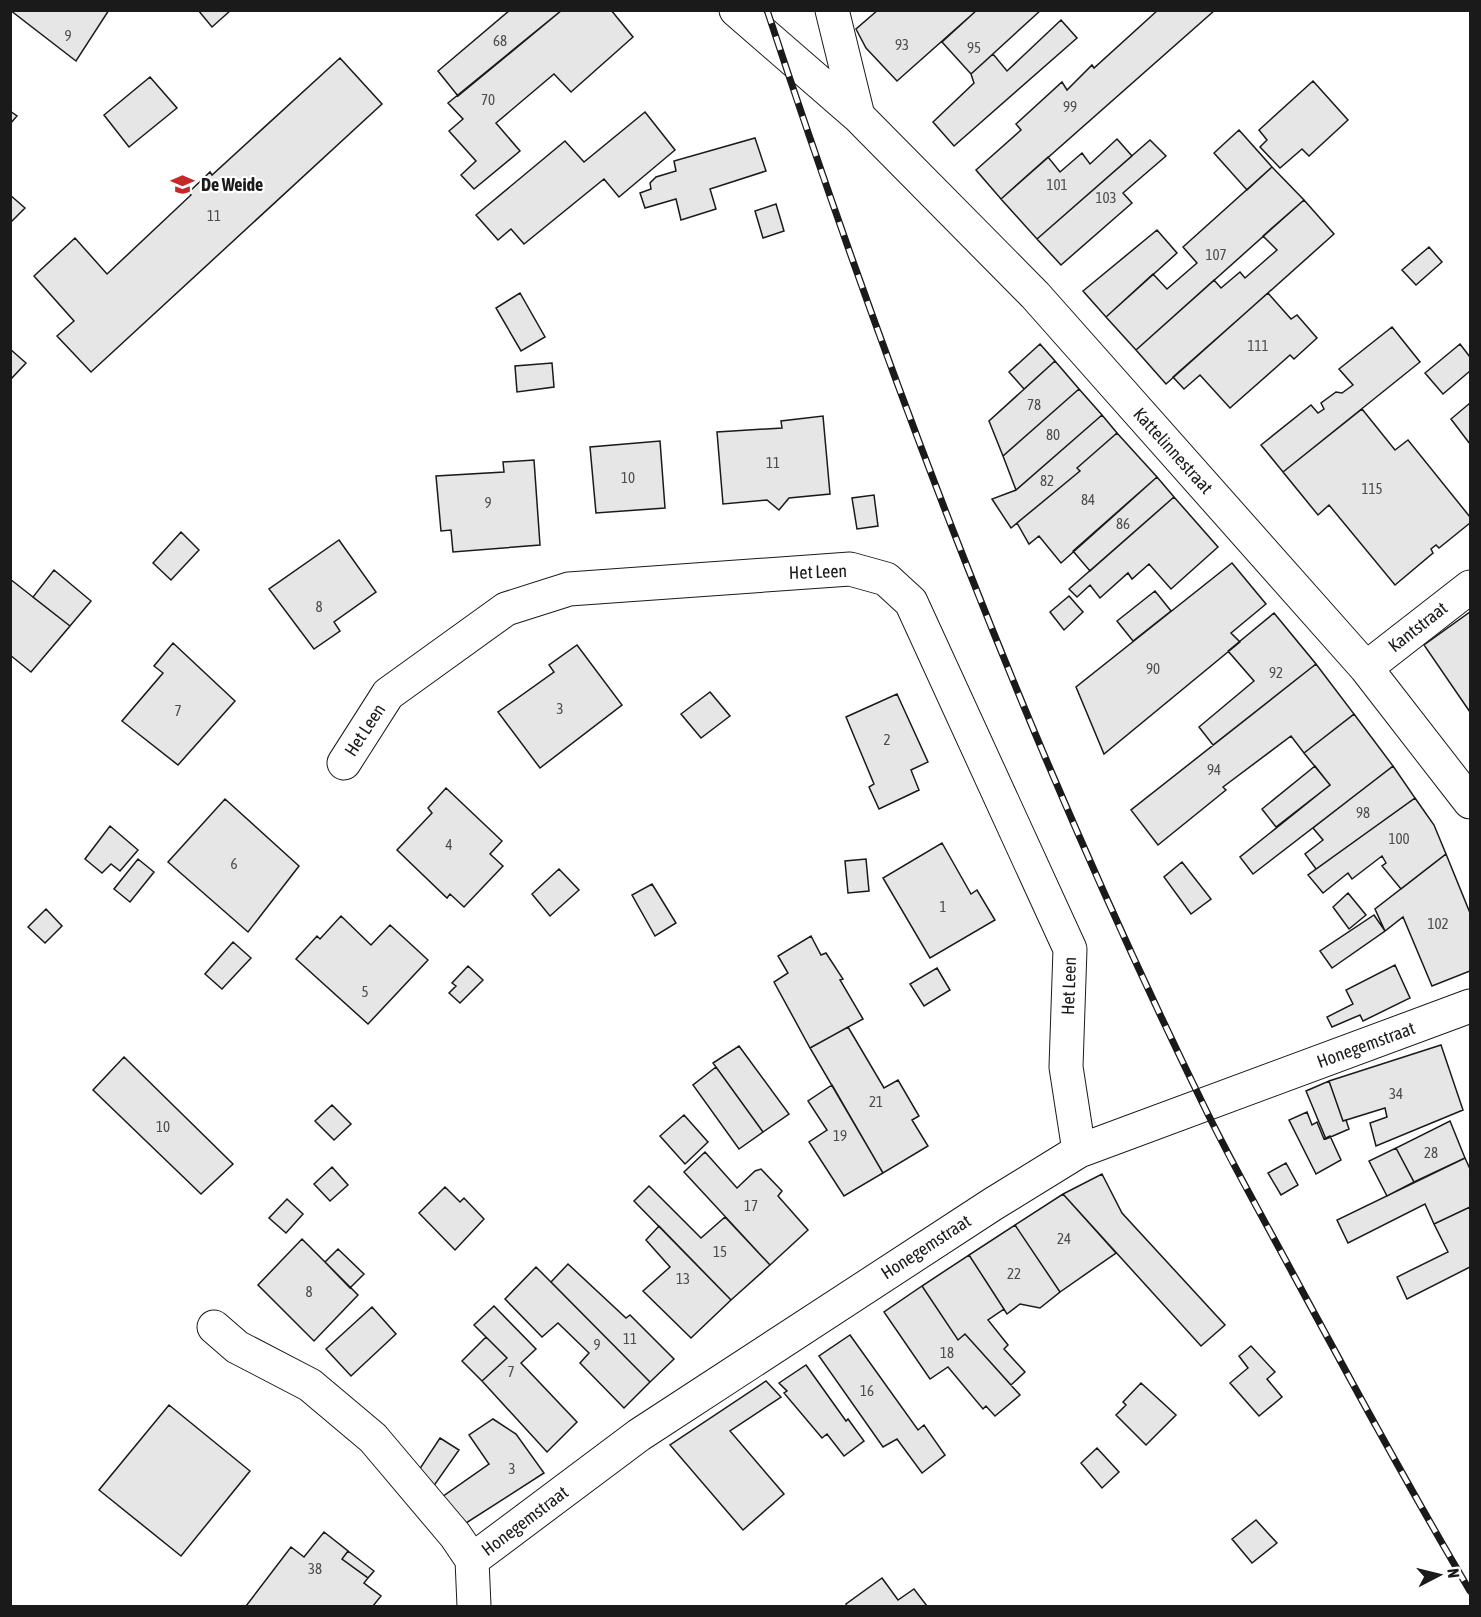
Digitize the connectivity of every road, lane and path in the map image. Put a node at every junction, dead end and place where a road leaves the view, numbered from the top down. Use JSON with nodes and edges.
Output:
{"nodes":[{"id":1,"x":736,"y":10,"type":"edge"},
{"id":2,"x":832,"y":10,"type":"edge"},
{"id":3,"x":858,"y":116,"type":"junction"},
{"id":4,"x":1470,"y":587,"type":"edge"},
{"id":5,"x":1366,"y":668,"type":"junction"},
{"id":6,"x":344,"y":763,"type":"dead end"},
{"id":7,"x":1470,"y":802,"type":"edge"},
{"id":8,"x":1470,"y":1006,"type":"edge"},
{"id":9,"x":1079,"y":1151,"type":"junction"},
{"id":10,"x":214,"y":1327,"type":"dead end"},
{"id":11,"x":472,"y":1560,"type":"junction"},
{"id":12,"x":474,"y":1606,"type":"edge"}],
"edges":[{"from":1,"to":3,"type":"street","name":"Kattelinnestraat"},
{"from":2,"to":3,"type":"street"},
{"from":3,"to":5,"type":"street","name":"Kattelinnestraat"},
{"from":4,"to":5,"type":"street","name":"Kantstraat"},
{"from":5,"to":7,"type":"street","name":"Kattelinnestraat"},
{"from":6,"to":9,"type":"street","name":"Het Leen"},
{"from":8,"to":9,"type":"street","name":"Honegemstraat"},
{"from":9,"to":11,"type":"street","name":"Honegemstraat"},
{"from":10,"to":11,"type":"street"},
{"from":11,"to":12,"type":"street","name":"Honegemstraat"}]}
